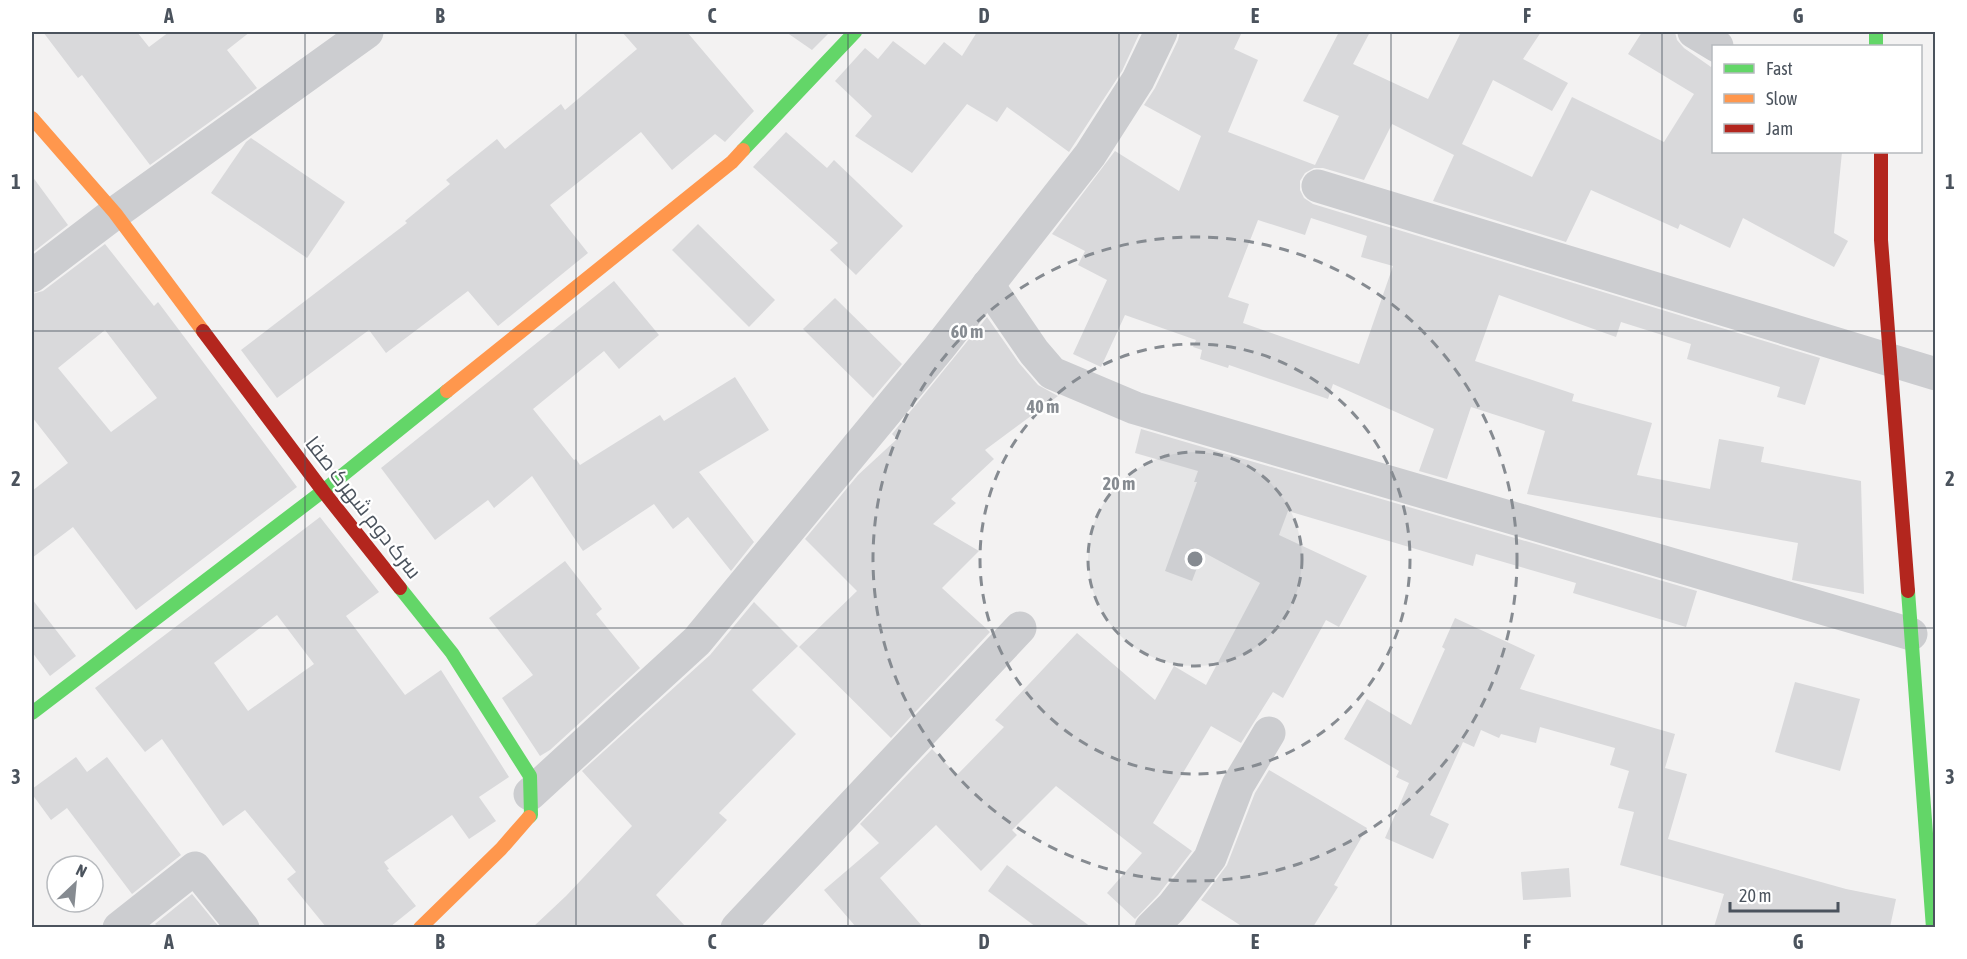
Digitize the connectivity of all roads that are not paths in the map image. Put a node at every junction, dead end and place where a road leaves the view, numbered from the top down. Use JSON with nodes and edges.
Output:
{"nodes":[{"id":1,"x":367,"y":32,"type":"edge"},
{"id":2,"x":855,"y":32,"type":"edge"},
{"id":3,"x":1161,"y":32,"type":"edge"},
{"id":4,"x":1694,"y":32,"type":"edge"},
{"id":5,"x":1715,"y":45,"type":"edge"},
{"id":6,"x":32,"y":118,"type":"edge"},
{"id":7,"x":1881,"y":153,"type":"edge"},
{"id":8,"x":1318,"y":186,"type":"dead end"},
{"id":9,"x":115,"y":213,"type":"junction"},
{"id":10,"x":32,"y":276,"type":"edge"},
{"id":11,"x":988,"y":285,"type":"junction"},
{"id":12,"x":1890,"y":360,"type":"junction"},
{"id":13,"x":1935,"y":374,"type":"edge"},
{"id":14,"x":322,"y":491,"type":"junction"},
{"id":15,"x":1020,"y":628,"type":"dead end"},
{"id":16,"x":1911,"y":634,"type":"junction"},
{"id":17,"x":32,"y":713,"type":"edge"},
{"id":18,"x":1269,"y":733,"type":"dead end"},
{"id":19,"x":530,"y":794,"type":"junction"},
{"id":20,"x":119,"y":927,"type":"edge"},
{"id":21,"x":243,"y":927,"type":"edge"},
{"id":22,"x":420,"y":927,"type":"edge"},
{"id":23,"x":737,"y":927,"type":"edge"},
{"id":24,"x":1151,"y":927,"type":"edge"},
{"id":25,"x":1934,"y":927,"type":"edge"}],
"edges":[{"from":1,"to":9,"type":"street"},
{"from":2,"to":14,"type":"street"},
{"from":3,"to":11,"type":"street"},
{"from":4,"to":5,"type":"street"},
{"from":6,"to":9,"type":"street","name":"سرک دوم شهرک صفا"},
{"from":7,"to":12,"type":"street"},
{"from":8,"to":12,"type":"street"},
{"from":9,"to":10,"type":"street"},
{"from":9,"to":14,"type":"street","name":"سرک دوم شهرک صفا"},
{"from":11,"to":16,"type":"street"},
{"from":11,"to":19,"type":"street"},
{"from":12,"to":13,"type":"street"},
{"from":12,"to":16,"type":"street"},
{"from":14,"to":17,"type":"street"},
{"from":14,"to":19,"type":"street","name":"سرک دوم شهرک صفا"},
{"from":15,"to":23,"type":"street"},
{"from":16,"to":25,"type":"street"},
{"from":18,"to":24,"type":"street"},
{"from":19,"to":22,"type":"street","name":"سرک دوم شهرک صفا"},
{"from":20,"to":21,"type":"street"}]}
